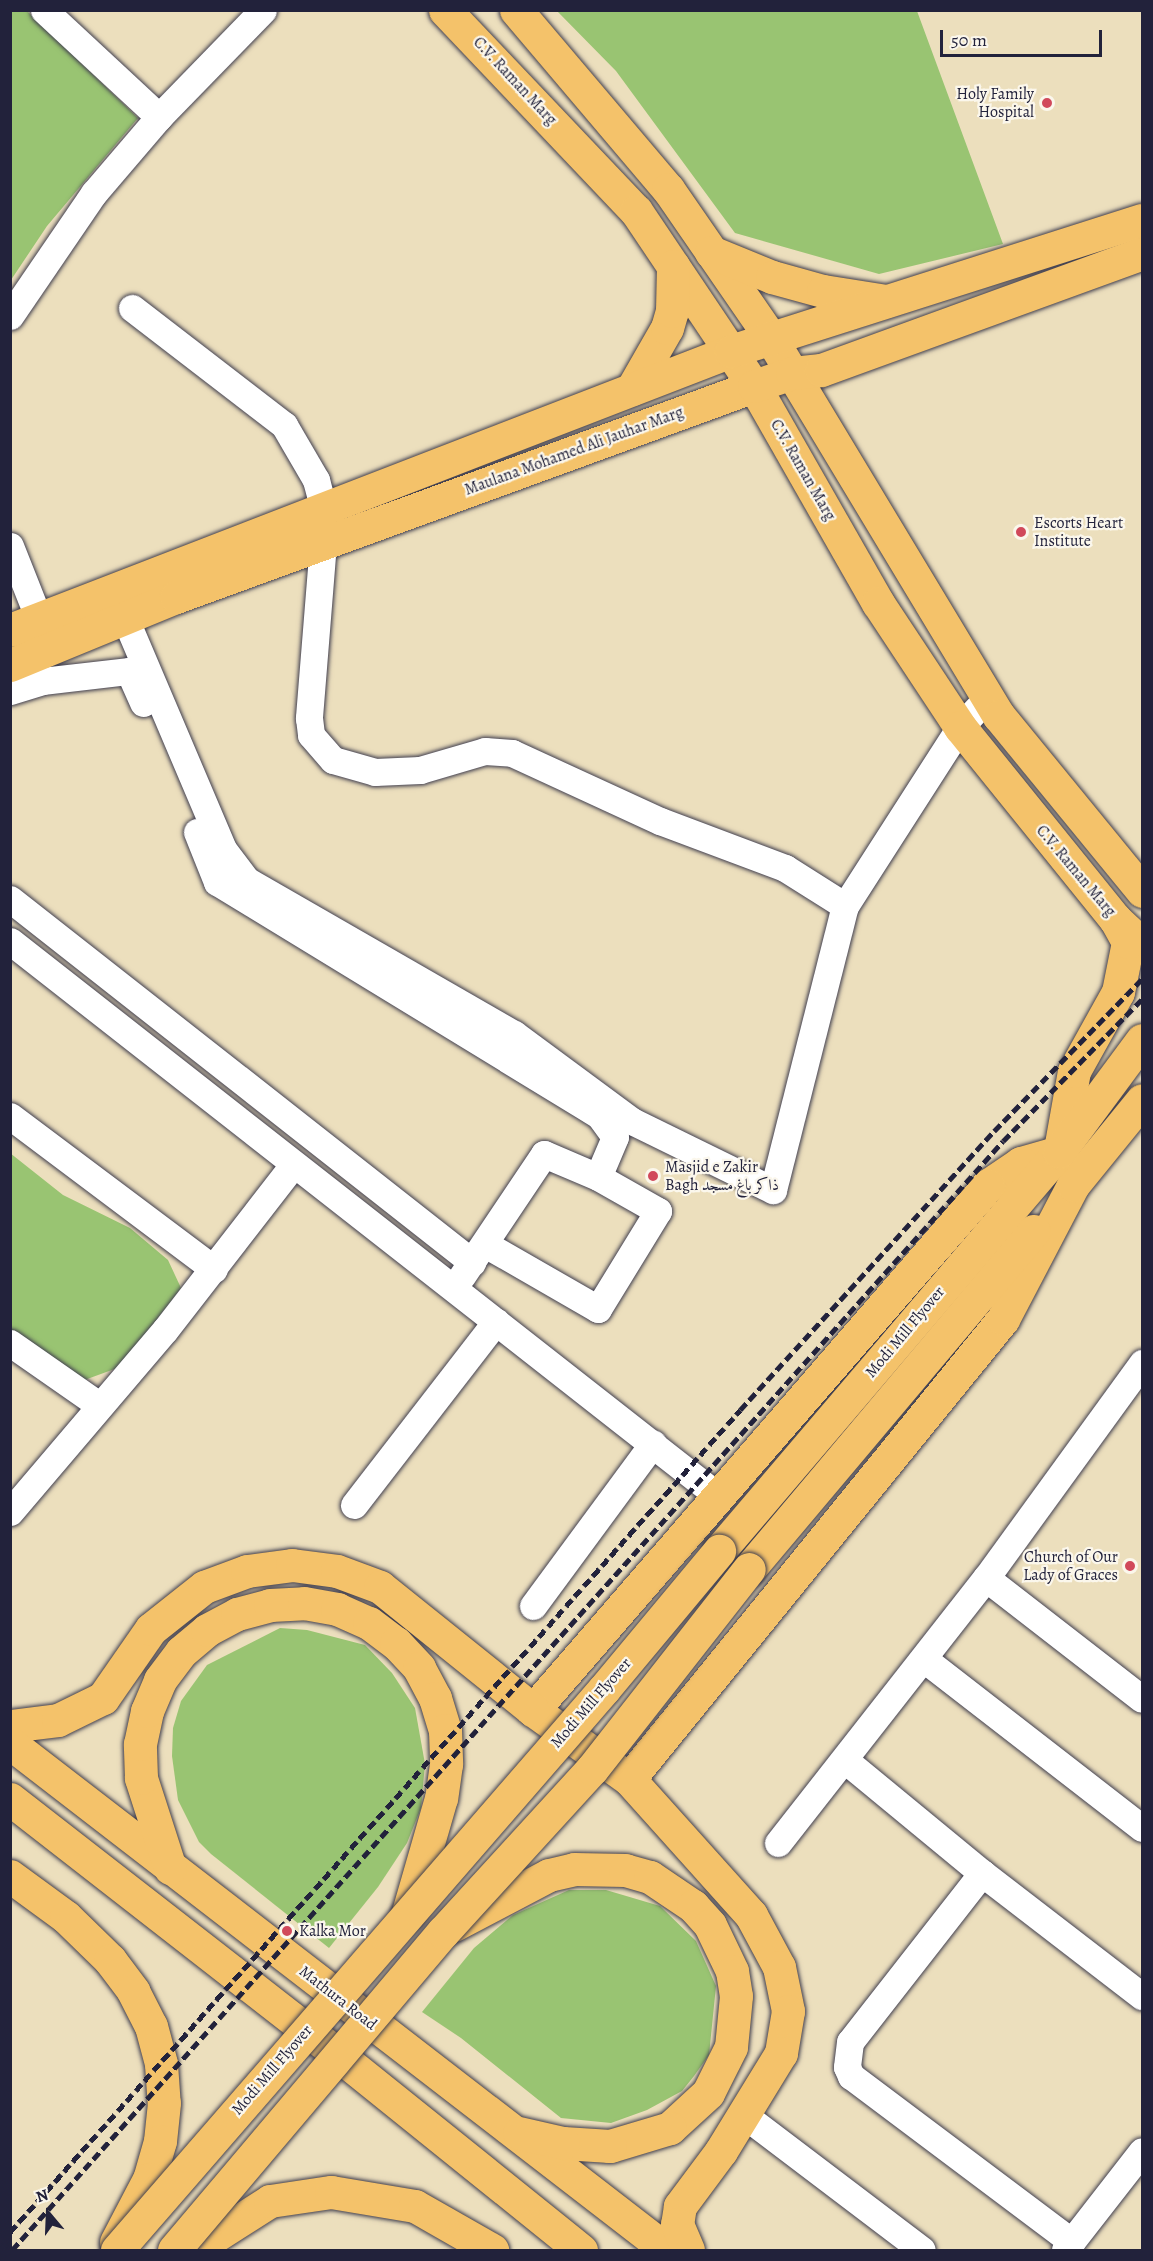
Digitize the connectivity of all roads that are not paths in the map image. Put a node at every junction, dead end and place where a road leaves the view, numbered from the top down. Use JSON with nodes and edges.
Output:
{"nodes":[{"id":1,"x":44,"y":10,"type":"edge"},
{"id":2,"x":445,"y":10,"type":"edge"},
{"id":3,"x":516,"y":10,"type":"edge"},
{"id":4,"x":254,"y":13,"type":"edge"},
{"id":5,"x":159,"y":117,"type":"junction"},
{"id":6,"x":1143,"y":220,"type":"edge"},
{"id":7,"x":711,"y":252,"type":"junction"},
{"id":8,"x":1143,"y":253,"type":"edge"},
{"id":9,"x":673,"y":266,"type":"junction"},
{"id":10,"x":893,"y":302,"type":"junction"},
{"id":11,"x":132,"y":308,"type":"dead end"},
{"id":12,"x":10,"y":316,"type":"edge"},
{"id":13,"x":772,"y":340,"type":"junction"},
{"id":14,"x":730,"y":351,"type":"junction"},
{"id":15,"x":792,"y":373,"type":"junction"},
{"id":16,"x":754,"y":386,"type":"junction"},
{"id":17,"x":632,"y":389,"type":"junction"},
{"id":18,"x":324,"y":509,"type":"junction"},
{"id":19,"x":323,"y":543,"type":"junction"},
{"id":20,"x":10,"y":546,"type":"edge"},
{"id":21,"x":125,"y":618,"type":"junction"},
{"id":22,"x":25,"y":625,"type":"edge"},
{"id":23,"x":50,"y":650,"type":"junction"},
{"id":24,"x":10,"y":665,"type":"edge"},
{"id":25,"x":10,"y":691,"type":"edge"},
{"id":26,"x":987,"y":697,"type":"junction"},
{"id":27,"x":960,"y":727,"type":"junction"},
{"id":28,"x":1143,"y":891,"type":"edge"},
{"id":29,"x":10,"y":899,"type":"edge"},
{"id":30,"x":845,"y":906,"type":"junction"},
{"id":31,"x":1115,"y":919,"type":"junction"},
{"id":32,"x":10,"y":941,"type":"edge"},
{"id":33,"x":1143,"y":944,"type":"edge"},
{"id":34,"x":1143,"y":1040,"type":"edge"},
{"id":35,"x":1143,"y":1100,"type":"edge"},
{"id":36,"x":10,"y":1116,"type":"edge"},
{"id":37,"x":1059,"y":1152,"type":"junction"},
{"id":38,"x":292,"y":1166,"type":"junction"},
{"id":39,"x":598,"y":1177,"type":"junction"},
{"id":40,"x":1073,"y":1185,"type":"junction"},
{"id":41,"x":479,"y":1253,"type":"junction"},
{"id":42,"x":214,"y":1269,"type":"junction"},
{"id":43,"x":453,"y":1288,"type":"junction"},
{"id":44,"x":496,"y":1321,"type":"junction"},
{"id":45,"x":10,"y":1343,"type":"edge"},
{"id":46,"x":1143,"y":1363,"type":"edge"},
{"id":47,"x":99,"y":1405,"type":"junction"},
{"id":48,"x":653,"y":1443,"type":"junction"},
{"id":49,"x":718,"y":1496,"type":"junction"},
{"id":50,"x":354,"y":1504,"type":"dead end"},
{"id":51,"x":10,"y":1512,"type":"edge"},
{"id":52,"x":986,"y":1578,"type":"junction"},
{"id":53,"x":533,"y":1606,"type":"dead end"},
{"id":54,"x":924,"y":1659,"type":"junction"},
{"id":55,"x":1143,"y":1699,"type":"edge"},
{"id":56,"x":533,"y":1710,"type":"junction"},
{"id":57,"x":10,"y":1726,"type":"edge"},
{"id":58,"x":10,"y":1743,"type":"edge"},
{"id":59,"x":846,"y":1761,"type":"junction"},
{"id":60,"x":629,"y":1779,"type":"junction"},
{"id":61,"x":10,"y":1799,"type":"edge"},
{"id":62,"x":1143,"y":1828,"type":"edge"},
{"id":63,"x":778,"y":1843,"type":"dead end"},
{"id":64,"x":170,"y":1868,"type":"junction"},
{"id":65,"x":982,"y":1873,"type":"junction"},
{"id":66,"x":10,"y":1876,"type":"edge"},
{"id":67,"x":408,"y":1912,"type":"junction"},
{"id":68,"x":443,"y":1932,"type":"junction"},
{"id":69,"x":1143,"y":1996,"type":"edge"},
{"id":70,"x":744,"y":2115,"type":"junction"},
{"id":71,"x":512,"y":2131,"type":"junction"},
{"id":72,"x":1143,"y":2151,"type":"edge"},
{"id":73,"x":1068,"y":2246,"type":"edge"},
{"id":74,"x":111,"y":2250,"type":"edge"},
{"id":75,"x":117,"y":2250,"type":"edge"},
{"id":76,"x":174,"y":2250,"type":"edge"},
{"id":77,"x":193,"y":2250,"type":"edge"},
{"id":78,"x":492,"y":2250,"type":"edge"},
{"id":79,"x":581,"y":2250,"type":"edge"},
{"id":80,"x":667,"y":2250,"type":"edge"},
{"id":81,"x":688,"y":2250,"type":"edge"},
{"id":82,"x":922,"y":2250,"type":"edge"}],
"edges":[{"from":1,"to":5,"type":"street"},
{"from":2,"to":9,"type":"main road","name":"C.V. Raman Marg"},
{"from":3,"to":7,"type":"main road"},
{"from":4,"to":5,"type":"street"},
{"from":5,"to":12,"type":"street"},
{"from":6,"to":10,"type":"main road","name":"Maulana Mohamed Ali Jauhar Marg"},
{"from":7,"to":10,"type":"main road"},
{"from":7,"to":13,"type":"main road"},
{"from":8,"to":15,"type":"main road","name":"Maulana Mohamed Ali Jauhar Marg"},
{"from":9,"to":14,"type":"main road","name":"C.V. Raman Marg"},
{"from":9,"to":17,"type":"main road"},
{"from":10,"to":13,"type":"main road","name":"Maulana Mohamed Ali Jauhar Marg"},
{"from":11,"to":18,"type":"street"},
{"from":13,"to":14,"type":"main road","name":"Maulana Mohamed Ali Jauhar Marg"},
{"from":13,"to":15,"type":"main road"},
{"from":14,"to":16,"type":"main road","name":"C.V. Raman Marg"},
{"from":14,"to":17,"type":"main road","name":"Maulana Mohamed Ali Jauhar Marg"},
{"from":15,"to":16,"type":"main road","name":"Maulana Mohamed Ali Jauhar Marg"},
{"from":15,"to":26,"type":"main road"},
{"from":16,"to":19,"type":"main road","name":"Maulana Mohamed Ali Jauhar Marg"},
{"from":16,"to":27,"type":"main road","name":"C.V. Raman Marg"},
{"from":17,"to":18,"type":"main road","name":"Maulana Mohamed Ali Jauhar Marg"},
{"from":18,"to":22,"type":"main road","name":"Maulana Mohamed Ali Jauhar Marg"},
{"from":19,"to":21,"type":"main road","name":"Maulana Mohamed Ali Jauhar Marg"},
{"from":19,"to":30,"type":"street"},
{"from":20,"to":22,"type":"street"},
{"from":21,"to":23,"type":"main road","name":"Maulana Mohamed Ali Jauhar Marg"},
{"from":21,"to":30,"type":"street"},
{"from":22,"to":23,"type":"street"},
{"from":23,"to":24,"type":"main road","name":"Maulana Mohamed Ali Jauhar Marg"},
{"from":25,"to":39,"type":"street"},
{"from":26,"to":27,"type":"street"},
{"from":26,"to":28,"type":"main road"},
{"from":27,"to":30,"type":"street"},
{"from":27,"to":31,"type":"main road","name":"C.V. Raman Marg"},
{"from":29,"to":41,"type":"street"},
{"from":31,"to":33,"type":"main road","name":"C.V. Raman Marg"},
{"from":31,"to":37,"type":"main road"},
{"from":32,"to":38,"type":"street"},
{"from":34,"to":37,"type":"main road","name":"Modi Mill Flyover"},
{"from":35,"to":40,"type":"main road"},
{"from":36,"to":42,"type":"street"},
{"from":37,"to":49,"type":"main road"},
{"from":37,"to":67,"type":"main road","name":"Modi Mill Flyover","bridge":true},
{"from":38,"to":42,"type":"street"},
{"from":38,"to":43,"type":"street"},
{"from":39,"to":41,"type":"street"},
{"from":39,"to":41,"type":"street"},
{"from":40,"to":60,"type":"main road"},
{"from":40,"to":68,"type":"main road","name":"Modi Mill Flyover","bridge":true},
{"from":41,"to":43,"type":"street"},
{"from":42,"to":47,"type":"street"},
{"from":43,"to":44,"type":"street"},
{"from":44,"to":48,"type":"street"},
{"from":44,"to":50,"type":"street"},
{"from":45,"to":47,"type":"street"},
{"from":46,"to":52,"type":"street"},
{"from":47,"to":51,"type":"street"},
{"from":48,"to":49,"type":"street"},
{"from":48,"to":53,"type":"street"},
{"from":49,"to":56,"type":"main road"},
{"from":52,"to":54,"type":"street"},
{"from":52,"to":55,"type":"street"},
{"from":54,"to":59,"type":"street"},
{"from":54,"to":62,"type":"street"},
{"from":56,"to":57,"type":"main road"},
{"from":56,"to":60,"type":"main road"},
{"from":58,"to":64,"type":"main road","name":"Mathura Road"},
{"from":59,"to":63,"type":"street"},
{"from":59,"to":65,"type":"street"},
{"from":60,"to":70,"type":"main road"},
{"from":61,"to":79,"type":"main road"},
{"from":64,"to":67,"type":"main road"},
{"from":64,"to":71,"type":"main road","name":"Mathura Road"},
{"from":65,"to":69,"type":"street"},
{"from":65,"to":73,"type":"street"},
{"from":66,"to":74,"type":"main road"},
{"from":67,"to":75,"type":"main road","name":"Modi Mill Flyover","bridge":true},
{"from":68,"to":71,"type":"main road"},
{"from":68,"to":76,"type":"main road","name":"Modi Mill Flyover","bridge":true},
{"from":70,"to":81,"type":"main road"},
{"from":70,"to":82,"type":"street"},
{"from":71,"to":80,"type":"main road","name":"Mathura Road"},
{"from":72,"to":73,"type":"street"},
{"from":77,"to":78,"type":"main road"}]}
